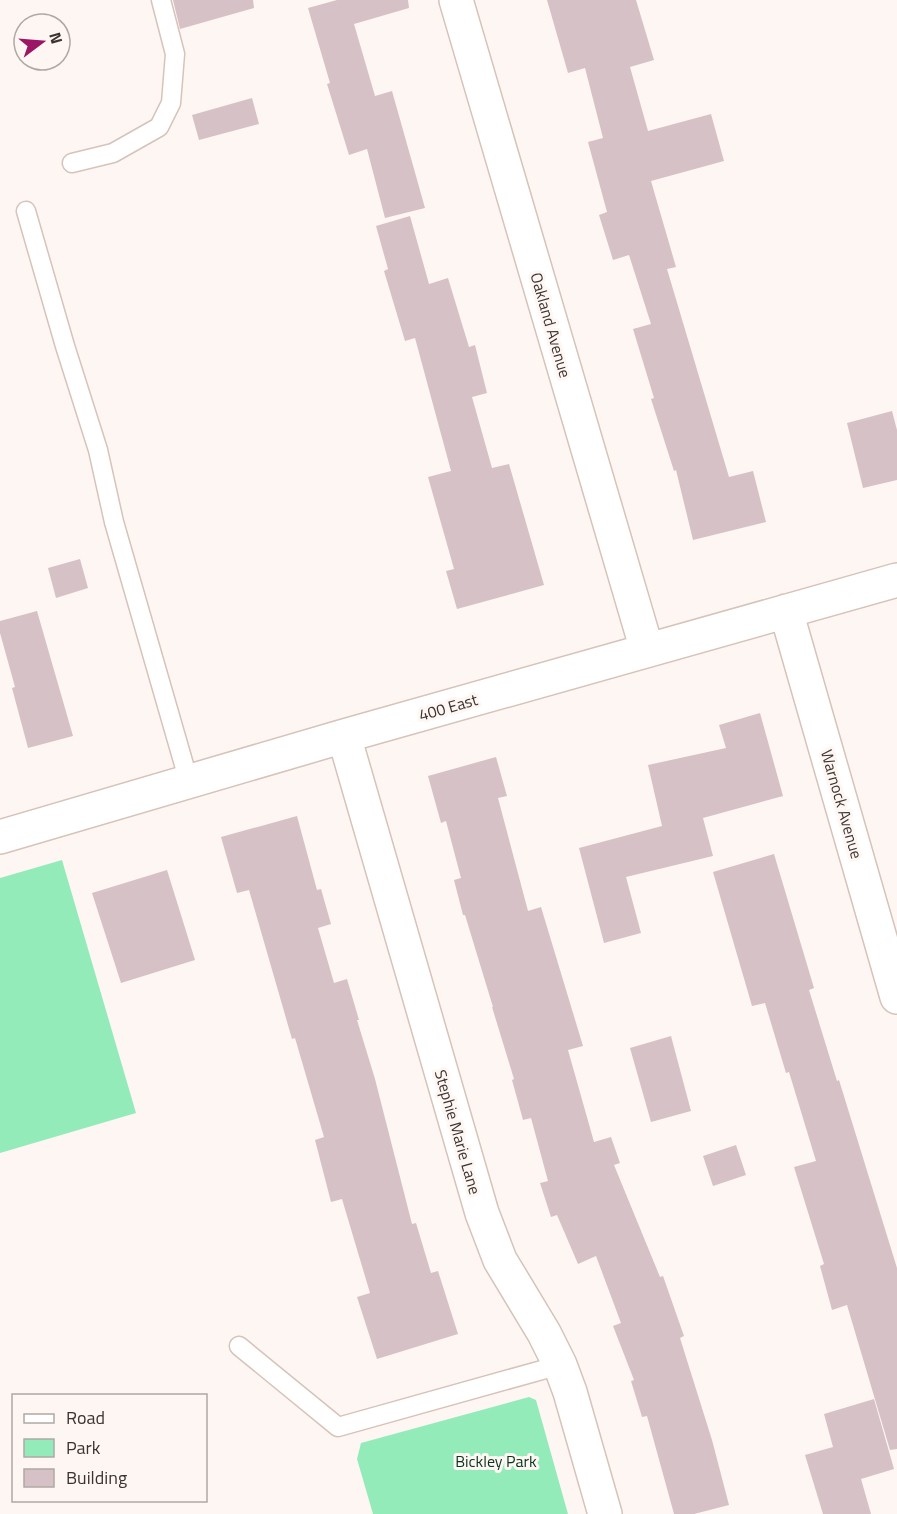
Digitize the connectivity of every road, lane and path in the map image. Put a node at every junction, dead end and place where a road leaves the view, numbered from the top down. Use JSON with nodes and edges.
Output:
{"nodes":[{"id":1,"x":161,"y":0,"type":"edge"},
{"id":2,"x":456,"y":0,"type":"edge"},
{"id":3,"x":72,"y":163,"type":"dead end"},
{"id":4,"x":26,"y":211,"type":"dead end"},
{"id":5,"x":897,"y":580,"type":"edge"},
{"id":6,"x":786,"y":611,"type":"junction"},
{"id":7,"x":647,"y":650,"type":"junction"},
{"id":8,"x":344,"y":736,"type":"junction"},
{"id":9,"x":189,"y":782,"type":"junction"},
{"id":10,"x":0,"y":837,"type":"edge"},
{"id":11,"x":897,"y":997,"type":"edge"},
{"id":12,"x":238,"y":1346,"type":"dead end"},
{"id":13,"x":560,"y":1365,"type":"junction"},
{"id":14,"x":605,"y":1514,"type":"edge"}],
"edges":[{"from":1,"to":3,"type":"lane"},
{"from":2,"to":7,"type":"street","name":"Oakland Avenue"},
{"from":4,"to":9,"type":"lane"},
{"from":5,"to":6,"type":"street","name":"400 East"},
{"from":6,"to":7,"type":"street","name":"400 East"},
{"from":6,"to":11,"type":"street","name":"Warnock Avenue"},
{"from":7,"to":8,"type":"street","name":"400 East"},
{"from":8,"to":9,"type":"street","name":"400 East"},
{"from":8,"to":13,"type":"street","name":"Stephie Marie Lane"},
{"from":9,"to":10,"type":"street","name":"400 East"},
{"from":12,"to":13,"type":"lane"},
{"from":13,"to":14,"type":"street","name":"Stephie Marie Lane"}]}
